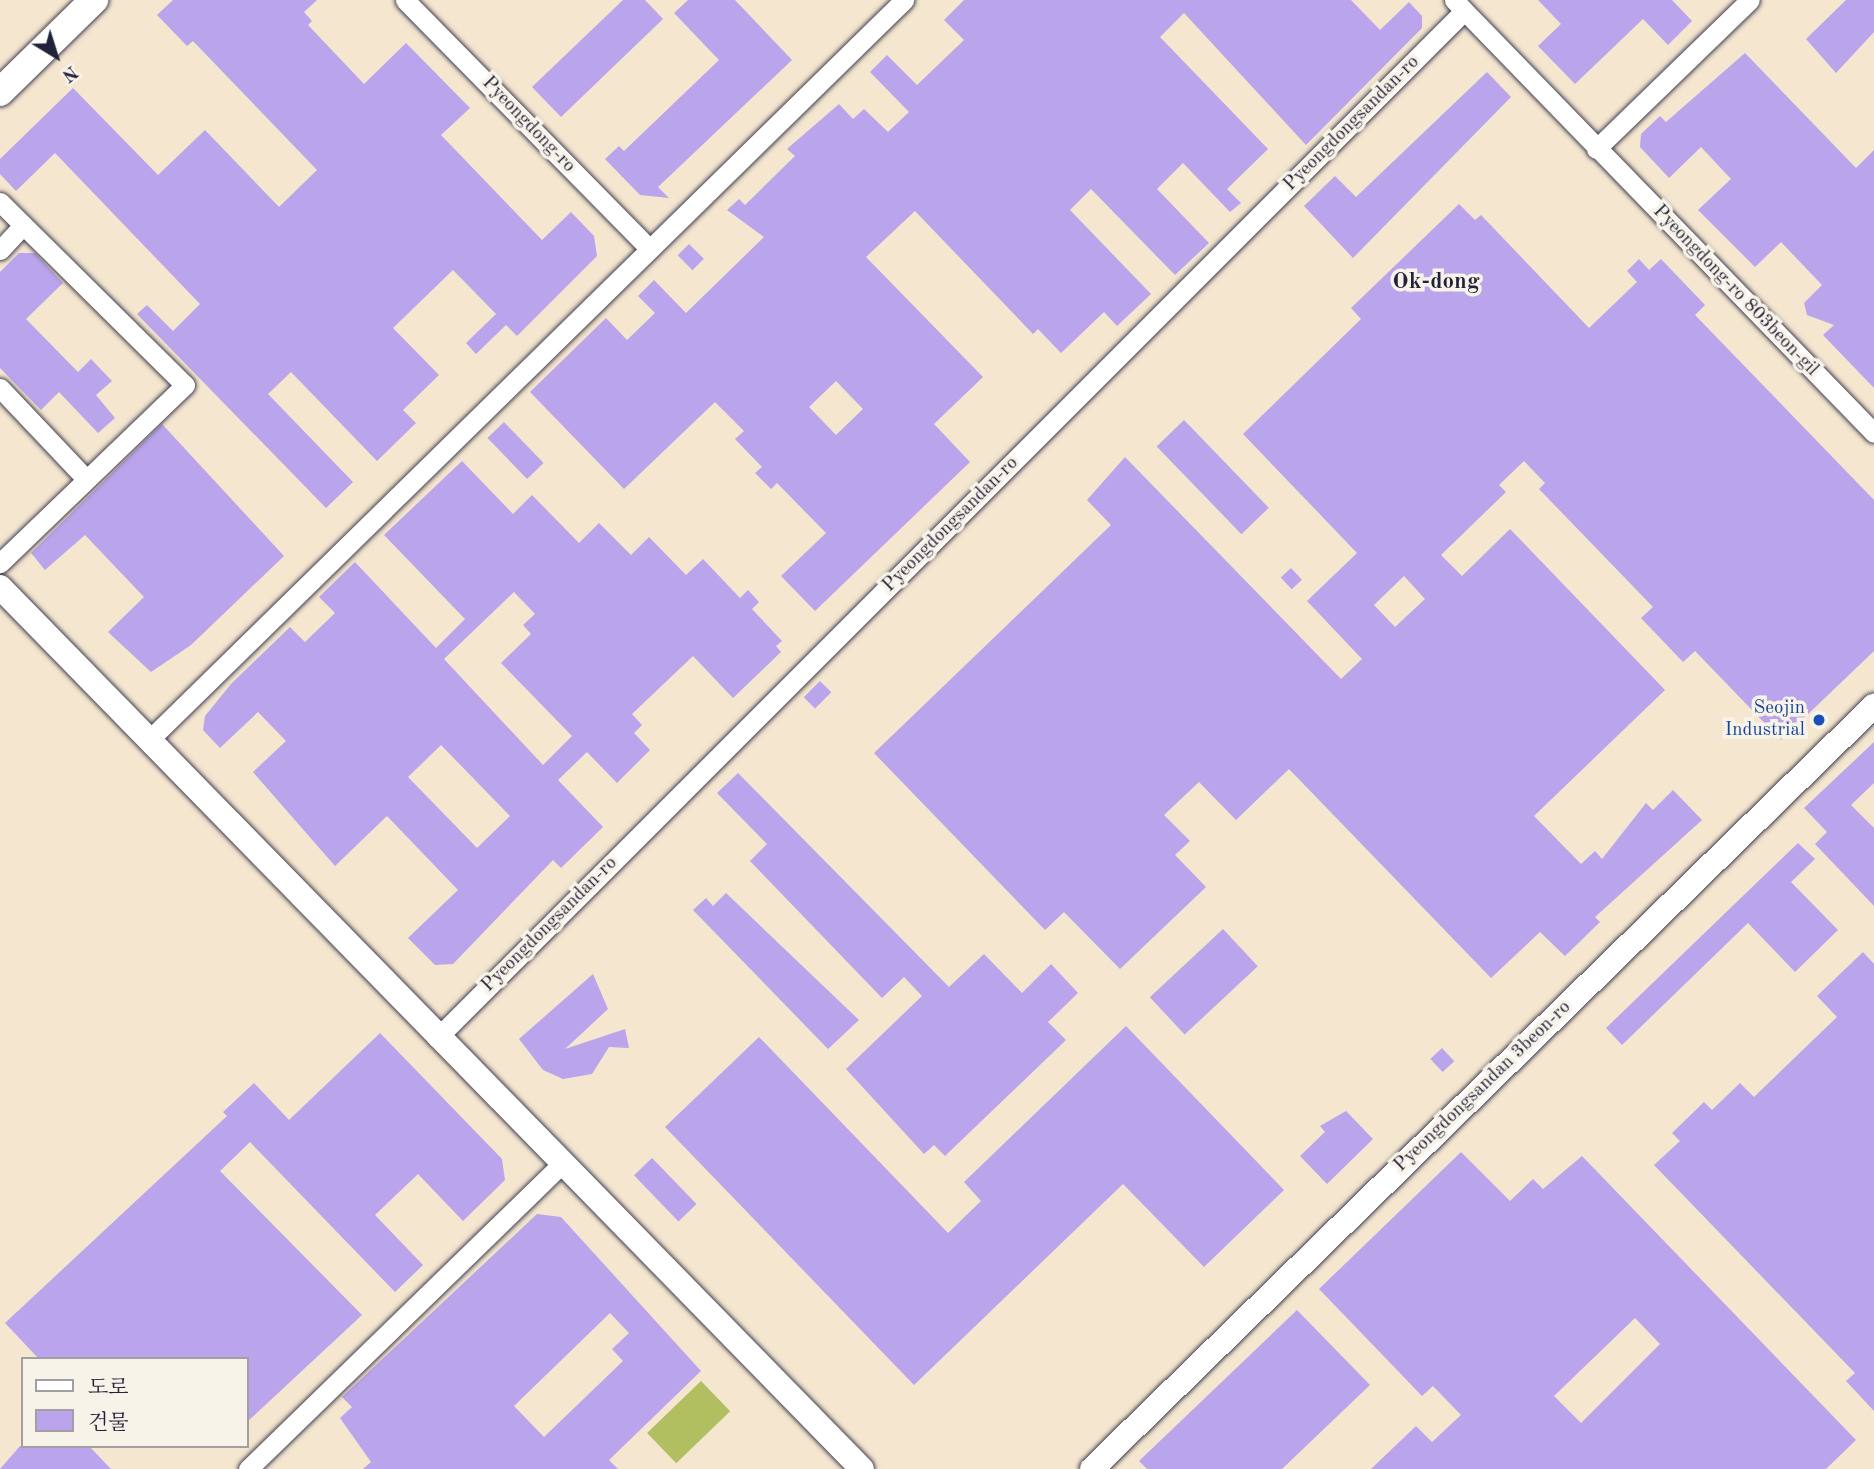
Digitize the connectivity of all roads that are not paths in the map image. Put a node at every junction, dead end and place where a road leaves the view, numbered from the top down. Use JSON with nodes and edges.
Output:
{"nodes":[{"id":1,"x":94,"y":0,"type":"edge"},
{"id":2,"x":405,"y":0,"type":"edge"},
{"id":3,"x":904,"y":0,"type":"edge"},
{"id":4,"x":1750,"y":0,"type":"edge"},
{"id":5,"x":1459,"y":5,"type":"edge"},
{"id":6,"x":0,"y":92,"type":"edge"},
{"id":7,"x":1596,"y":149,"type":"junction"},
{"id":8,"x":0,"y":202,"type":"edge"},
{"id":9,"x":23,"y":225,"type":"junction"},
{"id":10,"x":650,"y":249,"type":"junction"},
{"id":11,"x":0,"y":250,"type":"edge"},
{"id":12,"x":0,"y":388,"type":"edge"},
{"id":13,"x":1874,"y":433,"type":"edge"},
{"id":14,"x":86,"y":479,"type":"junction"},
{"id":15,"x":0,"y":563,"type":"edge"},
{"id":16,"x":0,"y":587,"type":"edge"},
{"id":17,"x":1874,"y":706,"type":"edge"},
{"id":18,"x":150,"y":739,"type":"junction"},
{"id":19,"x":437,"y":1038,"type":"junction"},
{"id":20,"x":561,"y":1165,"type":"junction"},
{"id":21,"x":248,"y":1469,"type":"edge"},
{"id":22,"x":862,"y":1469,"type":"edge"},
{"id":23,"x":1092,"y":1469,"type":"edge"}],
"edges":[{"from":1,"to":6,"type":"main road"},
{"from":2,"to":10,"type":"street","name":"Pyeongdong-ro"},
{"from":3,"to":10,"type":"street"},
{"from":4,"to":7,"type":"street"},
{"from":5,"to":7,"type":"street","name":"Pyeongdong-ro 803beon-gil"},
{"from":5,"to":19,"type":"street","name":"Pyeongdongsandan-ro"},
{"from":7,"to":13,"type":"street","name":"Pyeongdong-ro 803beon-gil"},
{"from":8,"to":9,"type":"street"},
{"from":9,"to":11,"type":"street"},
{"from":9,"to":14,"type":"street"},
{"from":10,"to":18,"type":"street"},
{"from":12,"to":14,"type":"street"},
{"from":14,"to":15,"type":"street"},
{"from":16,"to":18,"type":"street"},
{"from":17,"to":23,"type":"street","name":"Pyeongdongsandan 3beon-ro"},
{"from":18,"to":19,"type":"street"},
{"from":19,"to":20,"type":"street"},
{"from":20,"to":21,"type":"street"},
{"from":20,"to":22,"type":"street"}]}
